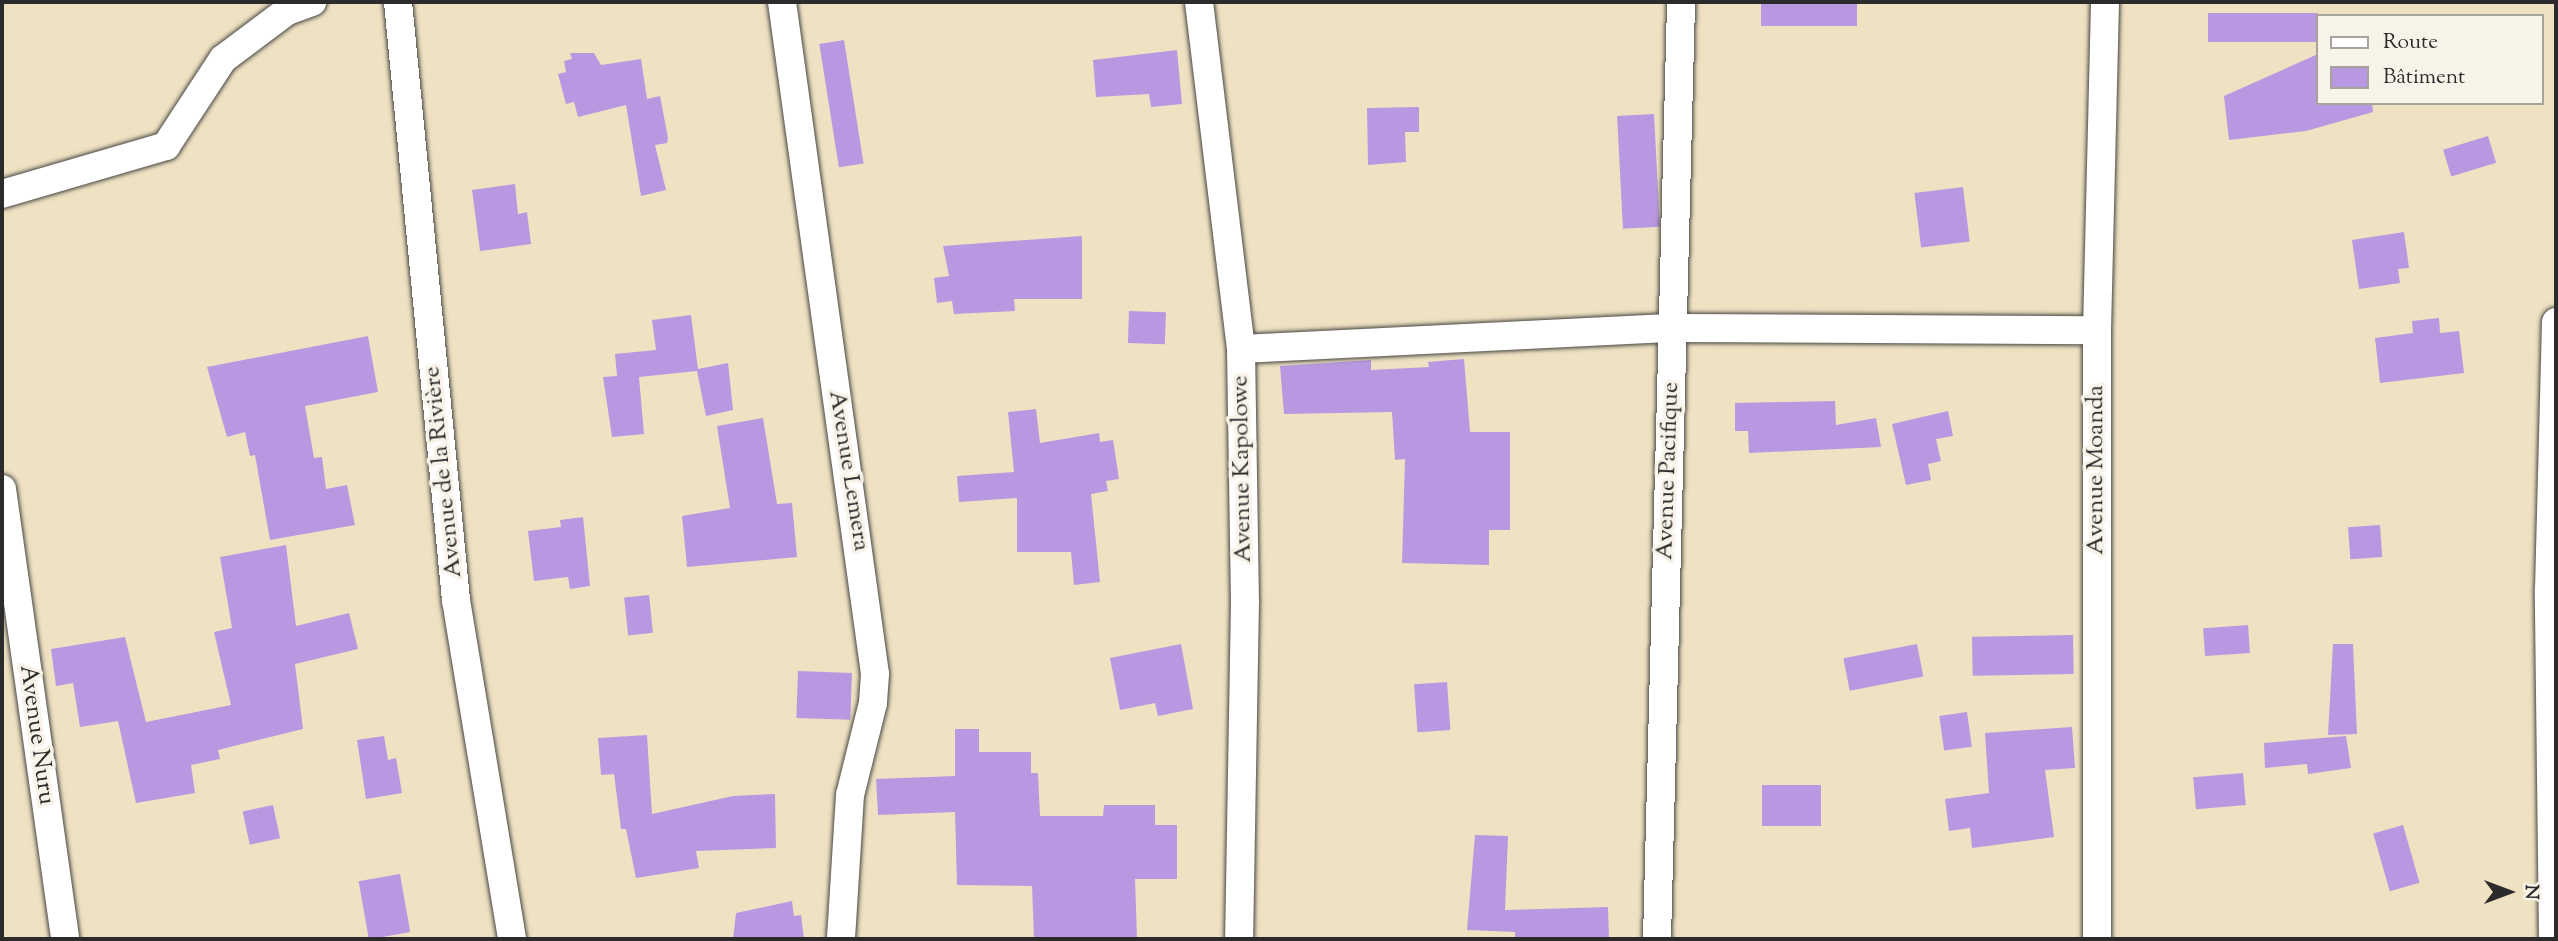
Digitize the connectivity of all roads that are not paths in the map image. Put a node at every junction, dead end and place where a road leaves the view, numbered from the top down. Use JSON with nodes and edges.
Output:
{"nodes":[{"id":1,"x":312,"y":2,"type":"edge"},
{"id":2,"x":398,"y":2,"type":"edge"},
{"id":3,"x":782,"y":2,"type":"edge"},
{"id":4,"x":1199,"y":2,"type":"edge"},
{"id":5,"x":1681,"y":2,"type":"edge"},
{"id":6,"x":2105,"y":2,"type":"edge"},
{"id":7,"x":2,"y":194,"type":"edge"},
{"id":8,"x":2556,"y":322,"type":"edge"},
{"id":9,"x":1673,"y":328,"type":"junction"},
{"id":10,"x":2098,"y":330,"type":"junction"},
{"id":11,"x":1241,"y":349,"type":"junction"},
{"id":12,"x":2,"y":489,"type":"edge"},
{"id":13,"x":65,"y":939,"type":"edge"},
{"id":14,"x":512,"y":939,"type":"edge"},
{"id":15,"x":841,"y":939,"type":"edge"},
{"id":16,"x":1239,"y":939,"type":"edge"},
{"id":17,"x":1657,"y":939,"type":"edge"},
{"id":18,"x":2098,"y":939,"type":"edge"},
{"id":19,"x":2553,"y":939,"type":"edge"}],
"edges":[{"from":1,"to":7,"type":"street"},
{"from":2,"to":14,"type":"street","name":"Avenue de la Rivière"},
{"from":3,"to":15,"type":"street","name":"Avenue Lemera"},
{"from":4,"to":11,"type":"street","name":"Avenue Kapolowe"},
{"from":5,"to":9,"type":"street","name":"Avenue Pacifique"},
{"from":6,"to":10,"type":"street","name":"Avenue Moanda"},
{"from":8,"to":19,"type":"street"},
{"from":9,"to":10,"type":"street"},
{"from":9,"to":11,"type":"street"},
{"from":9,"to":17,"type":"street","name":"Avenue Pacifique"},
{"from":10,"to":18,"type":"street","name":"Avenue Moanda"},
{"from":11,"to":16,"type":"street","name":"Avenue Kapolowe"},
{"from":12,"to":13,"type":"street","name":"Avenue Nuru"}]}
